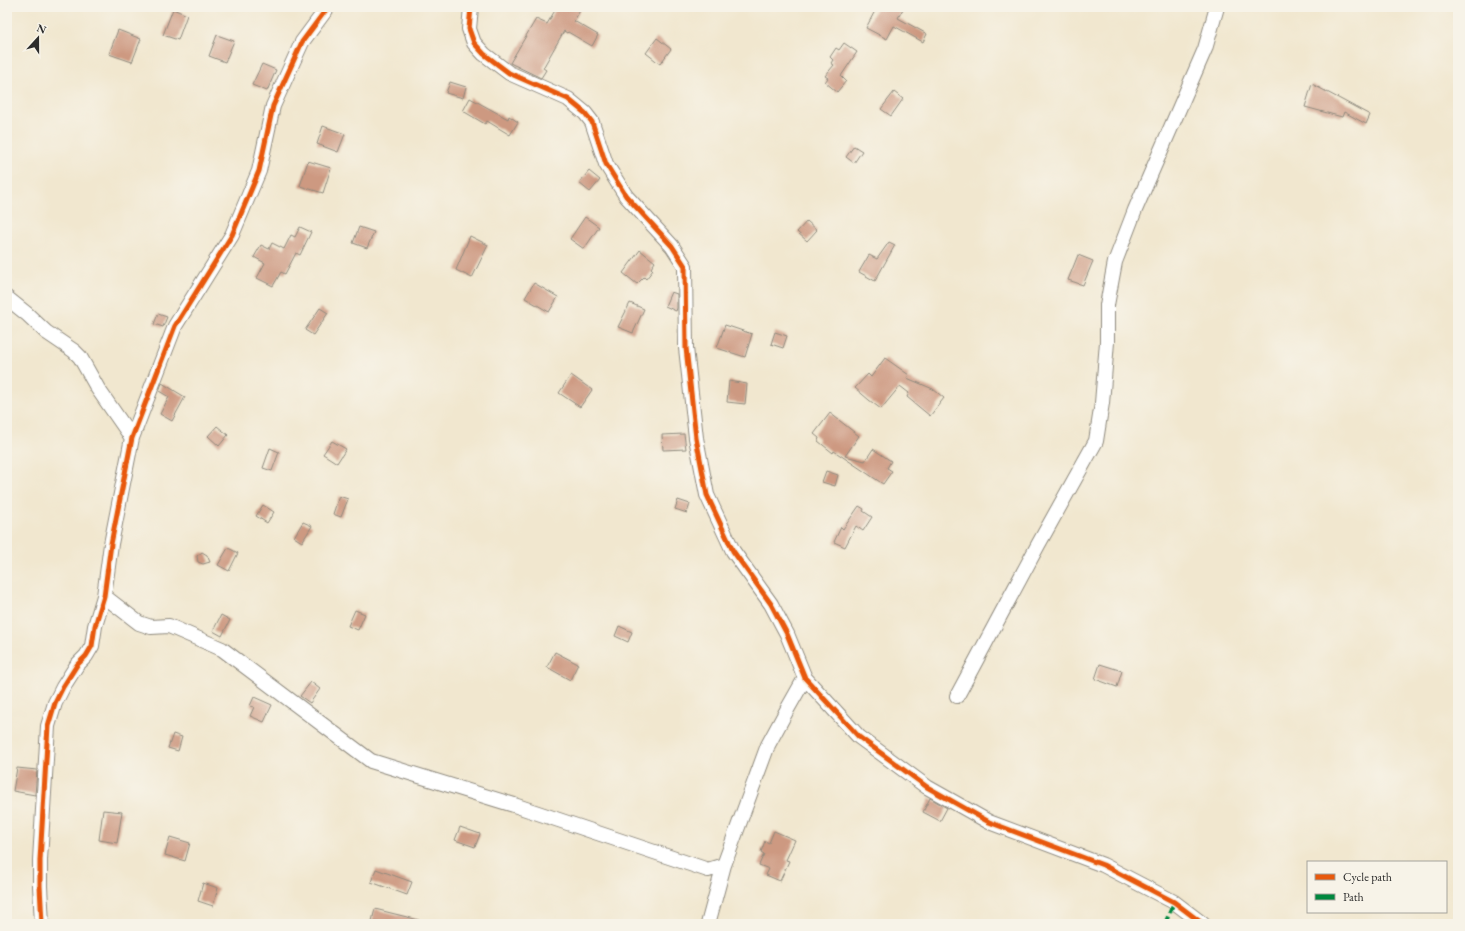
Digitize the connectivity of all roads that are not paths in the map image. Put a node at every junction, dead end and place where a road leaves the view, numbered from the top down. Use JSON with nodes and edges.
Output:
{"nodes":[{"id":1,"x":328,"y":7,"type":"edge"},
{"id":2,"x":471,"y":7,"type":"edge"},
{"id":3,"x":1217,"y":7,"type":"edge"},
{"id":4,"x":7,"y":298,"type":"edge"},
{"id":5,"x":132,"y":438,"type":"junction"},
{"id":6,"x":104,"y":596,"type":"junction"},
{"id":7,"x":805,"y":678,"type":"junction"},
{"id":8,"x":957,"y":696,"type":"dead end"},
{"id":9,"x":724,"y":865,"type":"junction"},
{"id":10,"x":42,"y":924,"type":"edge"},
{"id":11,"x":708,"y":924,"type":"edge"},
{"id":12,"x":1203,"y":924,"type":"edge"}],
"edges":[{"from":1,"to":5,"type":"street"},
{"from":2,"to":7,"type":"street"},
{"from":3,"to":8,"type":"street"},
{"from":4,"to":5,"type":"street"},
{"from":5,"to":6,"type":"street"},
{"from":6,"to":9,"type":"street"},
{"from":6,"to":10,"type":"street"},
{"from":7,"to":9,"type":"street"},
{"from":7,"to":12,"type":"street"},
{"from":9,"to":11,"type":"street"}]}
